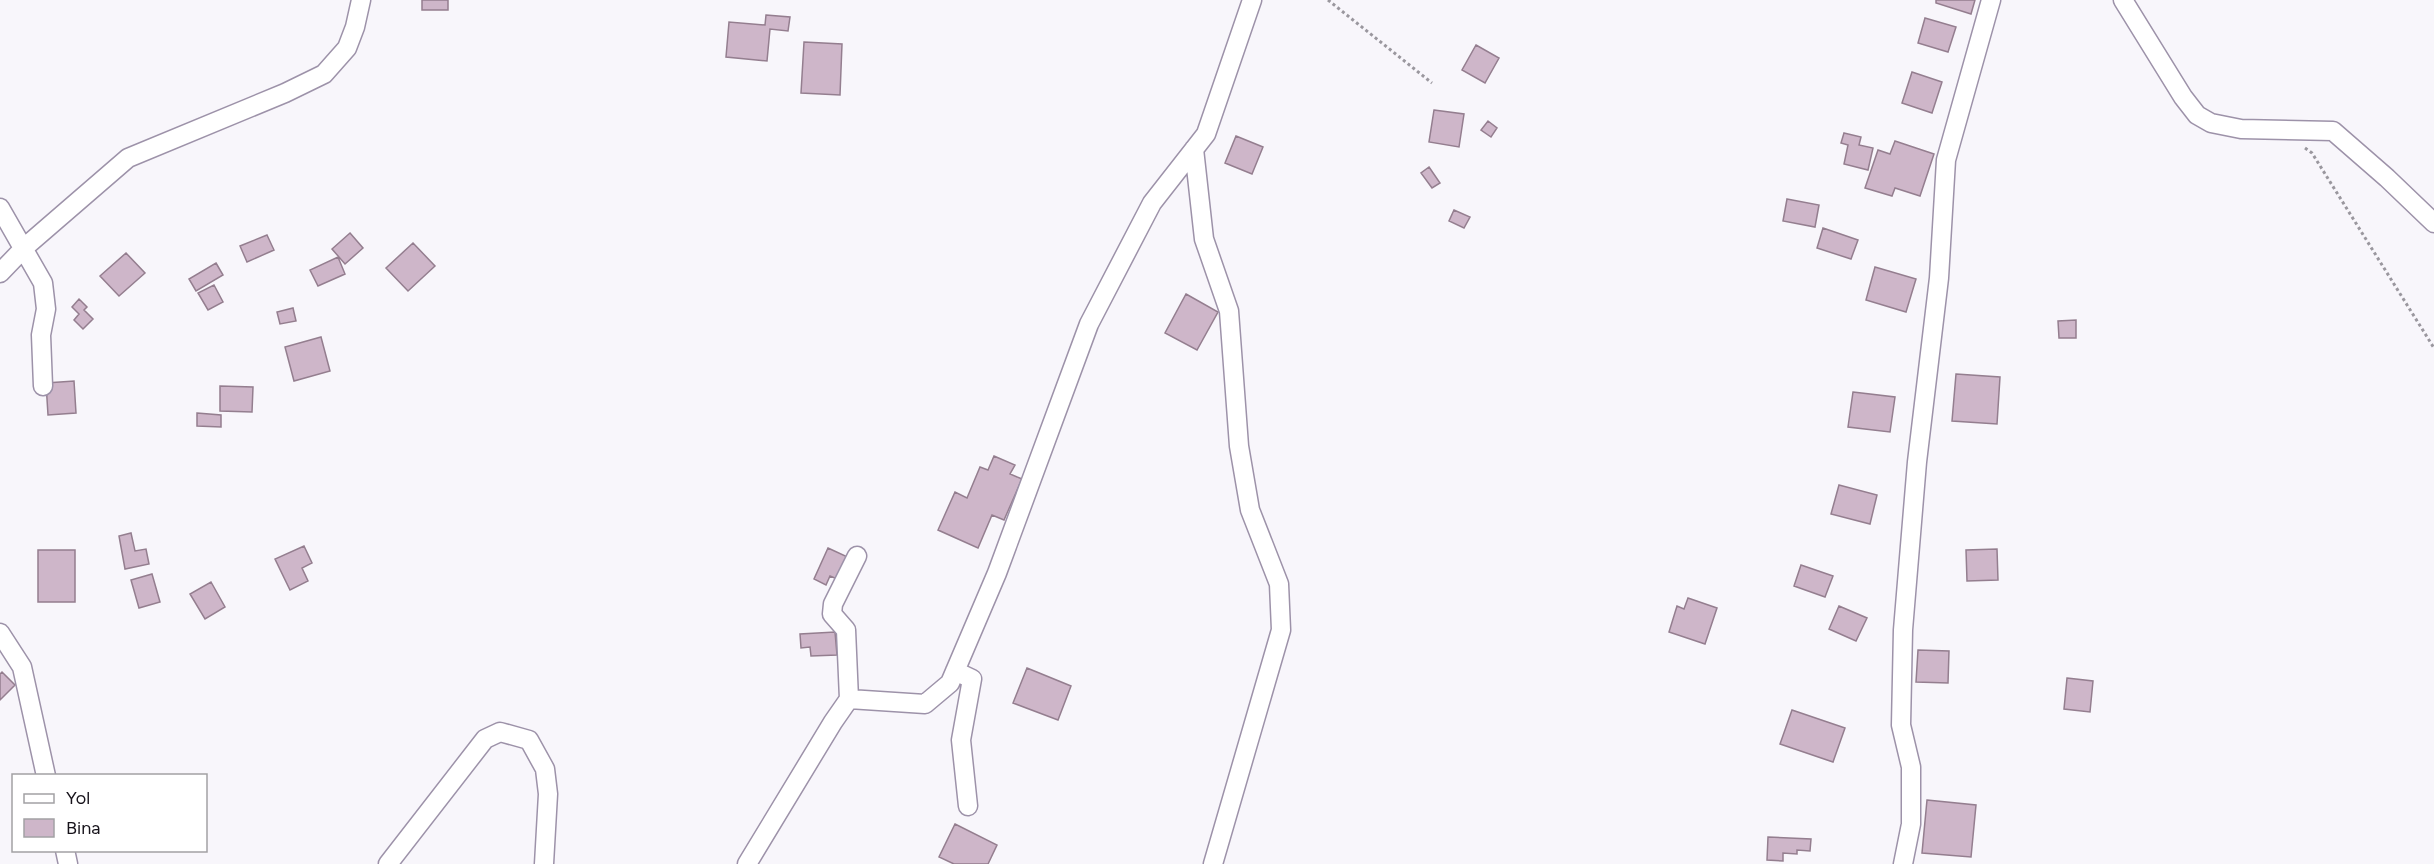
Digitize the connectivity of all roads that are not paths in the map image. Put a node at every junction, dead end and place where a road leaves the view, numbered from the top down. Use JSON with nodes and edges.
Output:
{"nodes":[{"id":1,"x":361,"y":0,"type":"edge"},
{"id":2,"x":1252,"y":0,"type":"edge"},
{"id":3,"x":1991,"y":0,"type":"edge"},
{"id":4,"x":2123,"y":0,"type":"edge"},
{"id":5,"x":1194,"y":149,"type":"junction"},
{"id":6,"x":0,"y":208,"type":"edge"},
{"id":7,"x":2434,"y":223,"type":"edge"},
{"id":8,"x":25,"y":248,"type":"junction"},
{"id":9,"x":0,"y":273,"type":"edge"},
{"id":10,"x":43,"y":386,"type":"dead end"},
{"id":11,"x":857,"y":556,"type":"dead end"},
{"id":12,"x":0,"y":633,"type":"edge"},
{"id":13,"x":955,"y":671,"type":"junction"},
{"id":14,"x":849,"y":699,"type":"junction"},
{"id":15,"x":46,"y":774,"type":"edge"},
{"id":16,"x":968,"y":806,"type":"dead end"},
{"id":17,"x":388,"y":864,"type":"edge"},
{"id":18,"x":544,"y":864,"type":"edge"},
{"id":19,"x":747,"y":864,"type":"edge"},
{"id":20,"x":1213,"y":864,"type":"edge"},
{"id":21,"x":1903,"y":864,"type":"edge"}],
"edges":[{"from":1,"to":8,"type":"street"},
{"from":2,"to":5,"type":"street"},
{"from":3,"to":21,"type":"street"},
{"from":4,"to":7,"type":"street"},
{"from":5,"to":13,"type":"street"},
{"from":5,"to":20,"type":"street"},
{"from":6,"to":8,"type":"street"},
{"from":8,"to":9,"type":"street"},
{"from":8,"to":10,"type":"street"},
{"from":11,"to":14,"type":"street"},
{"from":12,"to":15,"type":"street"},
{"from":13,"to":14,"type":"street"},
{"from":13,"to":16,"type":"street"},
{"from":14,"to":19,"type":"street"},
{"from":17,"to":18,"type":"street"}]}
